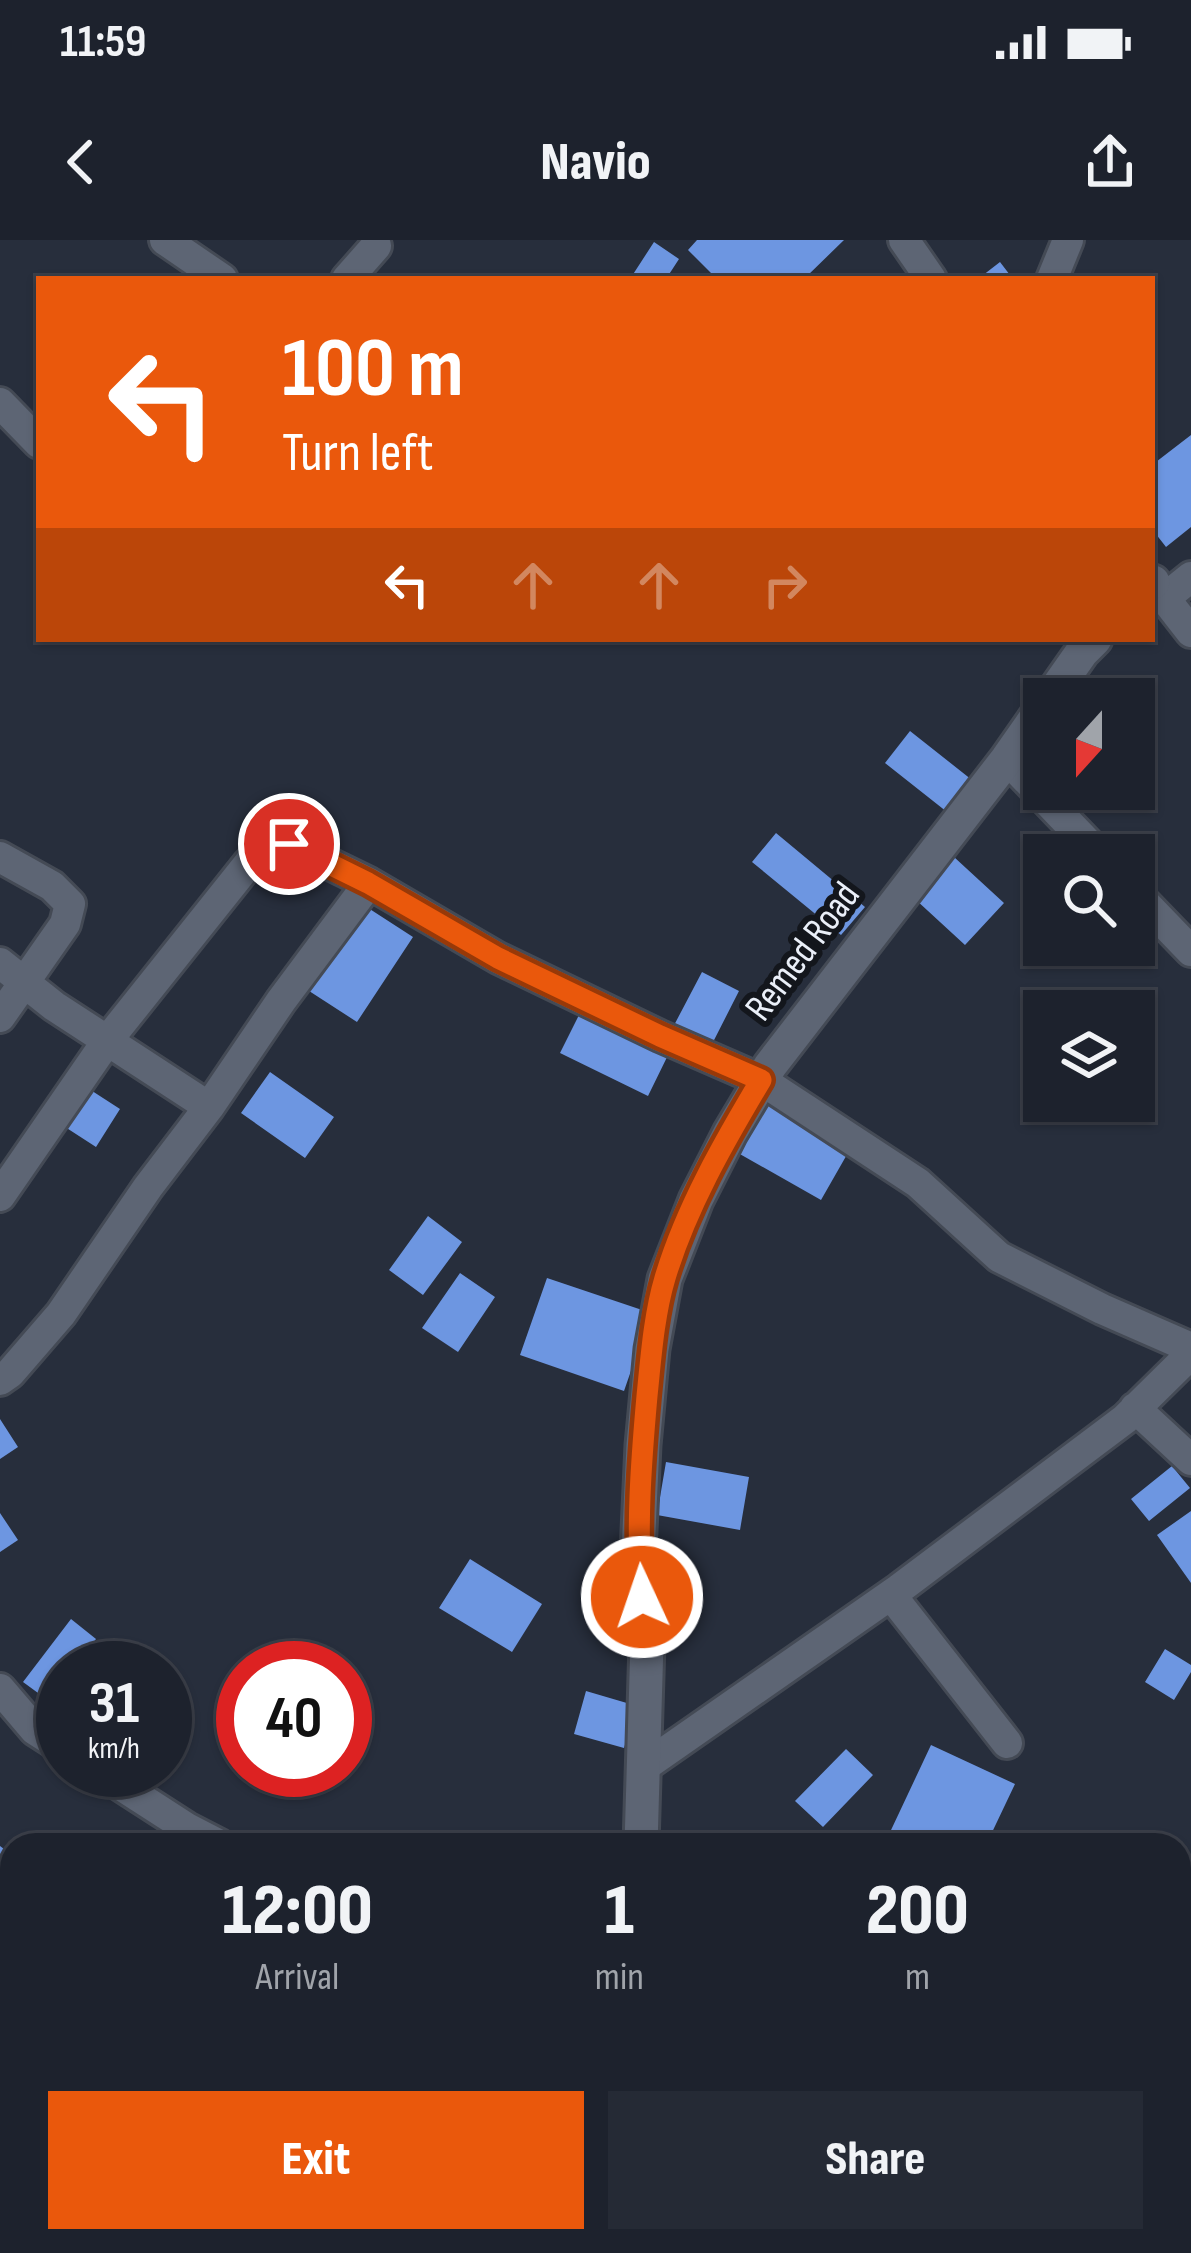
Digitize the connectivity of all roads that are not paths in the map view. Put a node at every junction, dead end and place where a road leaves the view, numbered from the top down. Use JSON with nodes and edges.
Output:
{"nodes":[{"id":1,"x":164,"y":240,"type":"edge"},
{"id":2,"x":904,"y":240,"type":"edge"},
{"id":3,"x":1069,"y":240,"type":"edge"},
{"id":4,"x":375,"y":243,"type":"edge"},
{"id":5,"x":218,"y":276,"type":"edge"},
{"id":6,"x":349,"y":276,"type":"edge"},
{"id":7,"x":378,"y":276,"type":"edge"},
{"id":8,"x":929,"y":276,"type":"edge"},
{"id":9,"x":1053,"y":276,"type":"edge"},
{"id":10,"x":0,"y":403,"type":"edge"},
{"id":11,"x":36,"y":440,"type":"edge"},
{"id":12,"x":1191,"y":578,"type":"edge"},
{"id":13,"x":1155,"y":586,"type":"edge"},
{"id":14,"x":1191,"y":632,"type":"edge"},
{"id":15,"x":1092,"y":642,"type":"edge"},
{"id":16,"x":1063,"y":678,"type":"edge"},
{"id":17,"x":1023,"y":735,"type":"edge"},
{"id":18,"x":1006,"y":759,"type":"junction"},
{"id":19,"x":1079,"y":834,"type":"edge"},
{"id":20,"x":0,"y":857,"type":"edge"},
{"id":21,"x":368,"y":883,"type":"junction"},
{"id":22,"x":1155,"y":914,"type":"edge"},
{"id":23,"x":1191,"y":951,"type":"edge"},
{"id":24,"x":12,"y":973,"type":"edge"},
{"id":25,"x":0,"y":1017,"type":"edge"},
{"id":26,"x":107,"y":1041,"type":"junction"},
{"id":27,"x":761,"y":1080,"type":"junction"},
{"id":28,"x":209,"y":1107,"type":"junction"},
{"id":29,"x":0,"y":1196,"type":"edge"},
{"id":30,"x":1191,"y":1351,"type":"edge"},
{"id":31,"x":0,"y":1380,"type":"edge"},
{"id":32,"x":1135,"y":1408,"type":"junction"},
{"id":33,"x":1191,"y":1460,"type":"edge"},
{"id":34,"x":892,"y":1595,"type":"junction"},
{"id":35,"x":0,"y":1690,"type":"edge"},
{"id":36,"x":36,"y":1731,"type":"edge"},
{"id":37,"x":1007,"y":1743,"type":"dead end"},
{"id":38,"x":645,"y":1766,"type":"junction"},
{"id":39,"x":139,"y":1797,"type":"edge"},
{"id":40,"x":197,"y":1833,"type":"edge"},
{"id":41,"x":642,"y":1833,"type":"edge"}],
"edges":[{"from":1,"to":5,"type":"street"},
{"from":2,"to":8,"type":"street"},
{"from":3,"to":9,"type":"street"},
{"from":4,"to":6,"type":"street"},
{"from":4,"to":7,"type":"street"},
{"from":10,"to":11,"type":"street"},
{"from":12,"to":13,"type":"street"},
{"from":13,"to":14,"type":"street"},
{"from":15,"to":16,"type":"street","name":"Remed Road"},
{"from":17,"to":18,"type":"street","name":"Remed Road"},
{"from":18,"to":19,"type":"street"},
{"from":18,"to":27,"type":"street","name":"Remed Road"},
{"from":20,"to":24,"type":"street"},
{"from":21,"to":26,"type":"street"},
{"from":21,"to":27,"type":"street"},
{"from":21,"to":28,"type":"street"},
{"from":22,"to":23,"type":"street"},
{"from":24,"to":25,"type":"street"},
{"from":24,"to":26,"type":"street"},
{"from":26,"to":28,"type":"street"},
{"from":26,"to":29,"type":"street"},
{"from":27,"to":30,"type":"street"},
{"from":27,"to":38,"type":"street","name":"Remed Road"},
{"from":28,"to":31,"type":"street"},
{"from":30,"to":32,"type":"street"},
{"from":32,"to":33,"type":"street"},
{"from":32,"to":34,"type":"street"},
{"from":34,"to":37,"type":"street"},
{"from":34,"to":38,"type":"street"},
{"from":35,"to":36,"type":"street"},
{"from":38,"to":41,"type":"street","name":"Remed Road"},
{"from":39,"to":40,"type":"street"}]}
